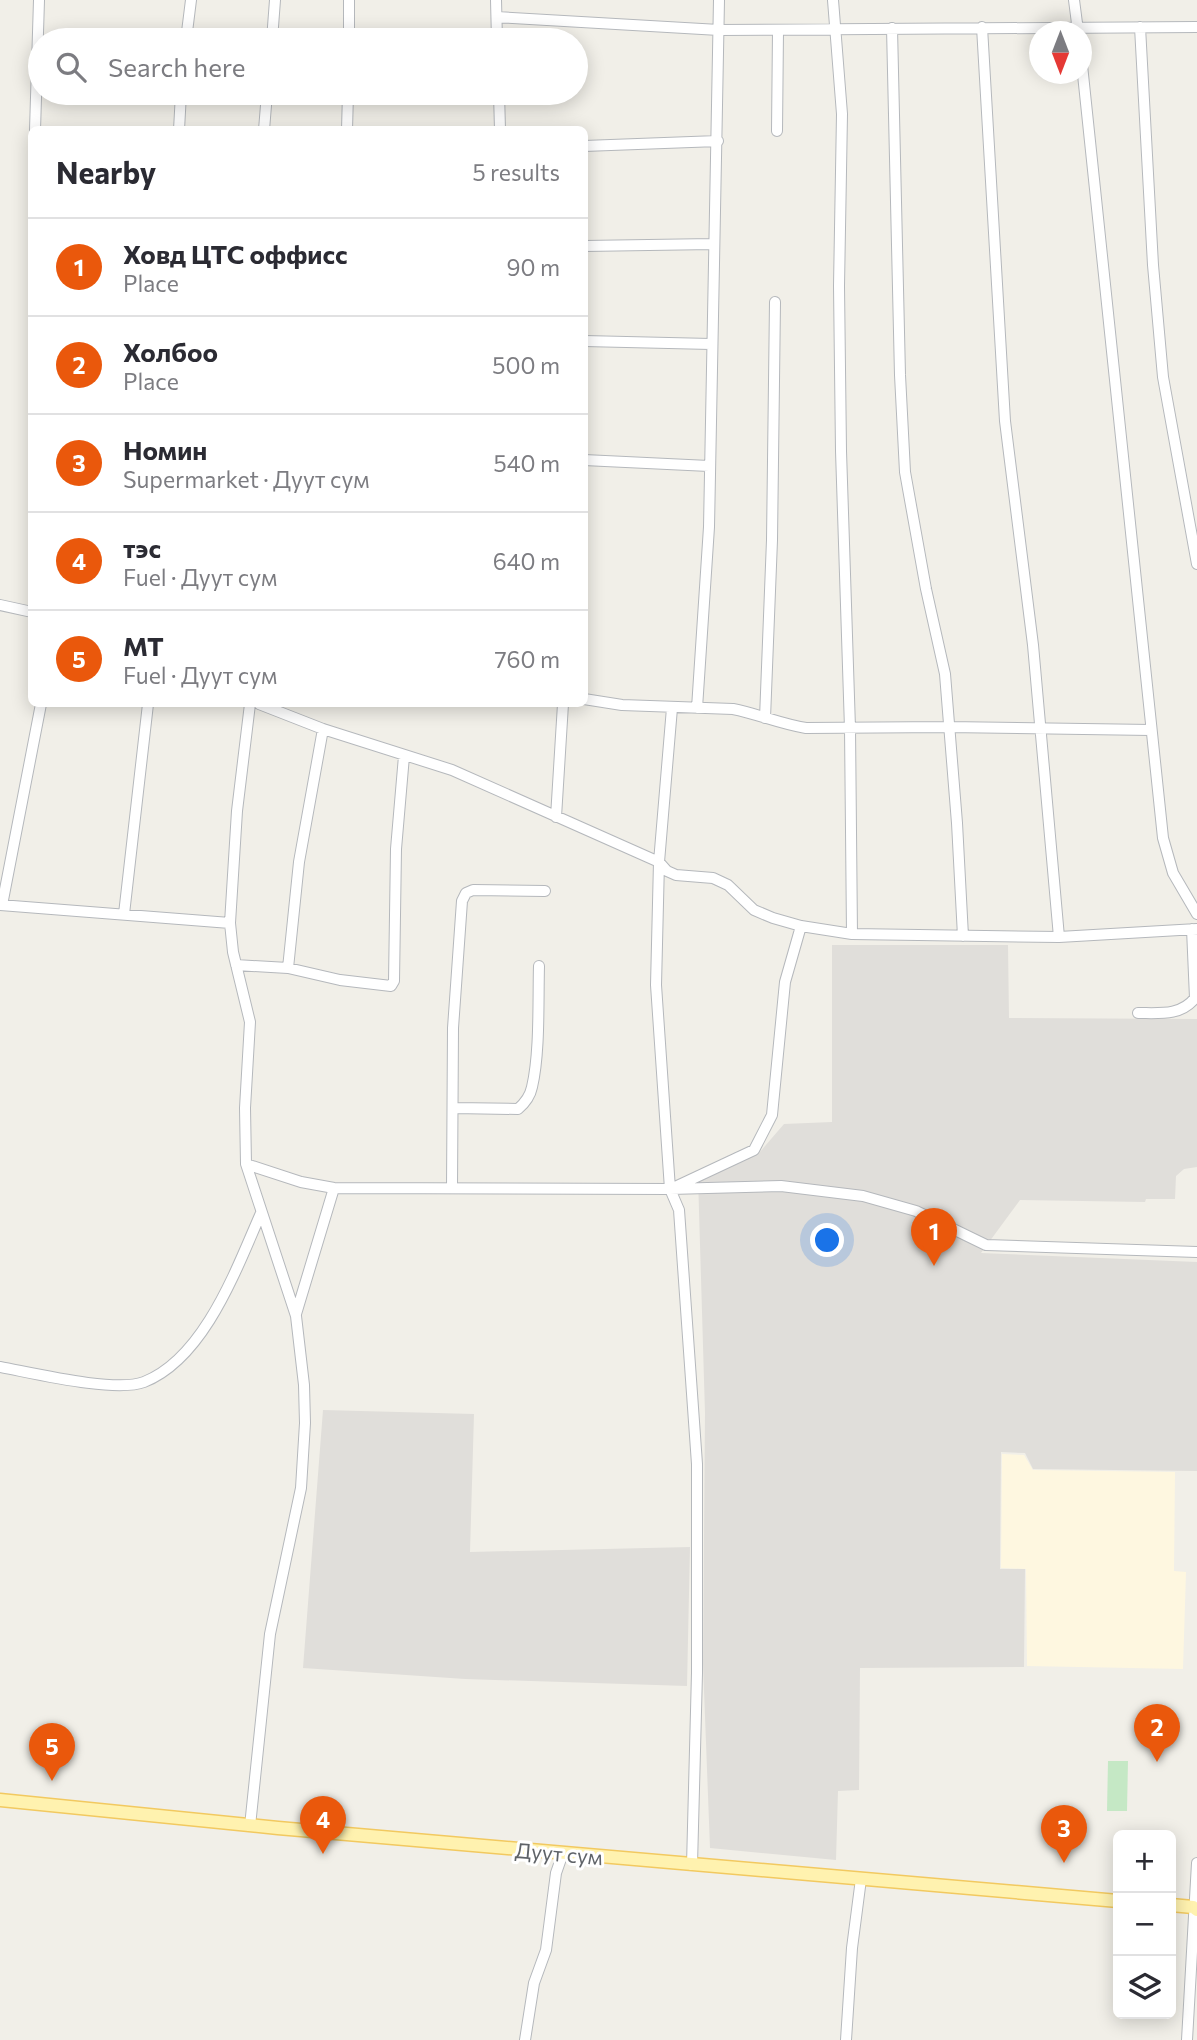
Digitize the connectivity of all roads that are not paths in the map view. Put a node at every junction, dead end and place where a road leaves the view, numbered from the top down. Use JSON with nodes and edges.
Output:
{"nodes":[{"id":1,"x":39,"y":0,"type":"edge"},
{"id":2,"x":191,"y":0,"type":"edge"},
{"id":3,"x":275,"y":0,"type":"edge"},
{"id":4,"x":349,"y":0,"type":"edge"},
{"id":5,"x":496,"y":0,"type":"edge"},
{"id":6,"x":719,"y":0,"type":"edge"},
{"id":7,"x":833,"y":0,"type":"edge"},
{"id":8,"x":1074,"y":0,"type":"edge"},
{"id":9,"x":497,"y":17,"type":"junction"},
{"id":10,"x":1077,"y":21,"type":"edge"},
{"id":11,"x":982,"y":27,"type":"junction"},
{"id":12,"x":1140,"y":27,"type":"junction"},
{"id":13,"x":1197,"y":27,"type":"edge"},
{"id":14,"x":38,"y":28,"type":"edge"},
{"id":15,"x":188,"y":28,"type":"edge"},
{"id":16,"x":273,"y":28,"type":"edge"},
{"id":17,"x":349,"y":28,"type":"edge"},
{"id":18,"x":497,"y":28,"type":"edge"},
{"id":19,"x":892,"y":28,"type":"junction"},
{"id":20,"x":1029,"y":28,"type":"edge"},
{"id":21,"x":1092,"y":29,"type":"edge"},
{"id":22,"x":719,"y":30,"type":"junction"},
{"id":23,"x":836,"y":30,"type":"junction"},
{"id":24,"x":778,"y":31,"type":"junction"},
{"id":25,"x":1084,"y":84,"type":"edge"},
{"id":26,"x":36,"y":105,"type":"edge"},
{"id":27,"x":180,"y":105,"type":"edge"},
{"id":28,"x":266,"y":105,"type":"edge"},
{"id":29,"x":348,"y":105,"type":"edge"},
{"id":30,"x":499,"y":105,"type":"edge"},
{"id":31,"x":35,"y":126,"type":"edge"},
{"id":32,"x":179,"y":126,"type":"edge"},
{"id":33,"x":264,"y":126,"type":"edge"},
{"id":34,"x":348,"y":126,"type":"edge"},
{"id":35,"x":500,"y":126,"type":"edge"},
{"id":36,"x":777,"y":131,"type":"dead end"},
{"id":37,"x":718,"y":141,"type":"junction"},
{"id":38,"x":588,"y":146,"type":"edge"},
{"id":39,"x":713,"y":244,"type":"junction"},
{"id":40,"x":588,"y":246,"type":"edge"},
{"id":41,"x":775,"y":302,"type":"dead end"},
{"id":42,"x":588,"y":341,"type":"edge"},
{"id":43,"x":711,"y":344,"type":"junction"},
{"id":44,"x":588,"y":460,"type":"edge"},
{"id":45,"x":709,"y":466,"type":"junction"},
{"id":46,"x":1197,"y":564,"type":"edge"},
{"id":47,"x":0,"y":605,"type":"edge"},
{"id":48,"x":28,"y":611,"type":"edge"},
{"id":49,"x":588,"y":700,"type":"edge"},
{"id":50,"x":40,"y":707,"type":"edge"},
{"id":51,"x":148,"y":707,"type":"edge"},
{"id":52,"x":250,"y":707,"type":"edge"},
{"id":53,"x":268,"y":707,"type":"edge"},
{"id":54,"x":563,"y":707,"type":"edge"},
{"id":55,"x":672,"y":708,"type":"junction"},
{"id":56,"x":697,"y":708,"type":"junction"},
{"id":57,"x":765,"y":718,"type":"junction"},
{"id":58,"x":948,"y":727,"type":"junction"},
{"id":59,"x":850,"y":728,"type":"junction"},
{"id":60,"x":1042,"y":728,"type":"junction"},
{"id":61,"x":323,"y":729,"type":"junction"},
{"id":62,"x":1151,"y":730,"type":"junction"},
{"id":63,"x":404,"y":757,"type":"junction"},
{"id":64,"x":556,"y":817,"type":"junction"},
{"id":65,"x":659,"y":862,"type":"junction"},
{"id":66,"x":545,"y":891,"type":"dead end"},
{"id":67,"x":1,"y":905,"type":"edge"},
{"id":68,"x":124,"y":914,"type":"junction"},
{"id":69,"x":1197,"y":914,"type":"edge"},
{"id":70,"x":230,"y":923,"type":"junction"},
{"id":71,"x":801,"y":926,"type":"junction"},
{"id":72,"x":1194,"y":929,"type":"edge"},
{"id":73,"x":852,"y":934,"type":"junction"},
{"id":74,"x":963,"y":936,"type":"junction"},
{"id":75,"x":1059,"y":937,"type":"junction"},
{"id":76,"x":236,"y":965,"type":"junction"},
{"id":77,"x":539,"y":966,"type":"dead end"},
{"id":78,"x":288,"y":968,"type":"junction"},
{"id":79,"x":1138,"y":1013,"type":"dead end"},
{"id":80,"x":454,"y":1108,"type":"junction"},
{"id":81,"x":246,"y":1164,"type":"junction"},
{"id":82,"x":334,"y":1188,"type":"junction"},
{"id":83,"x":452,"y":1188,"type":"junction"},
{"id":84,"x":670,"y":1189,"type":"junction"},
{"id":85,"x":261,"y":1213,"type":"junction"},
{"id":86,"x":1197,"y":1252,"type":"edge"},
{"id":87,"x":296,"y":1316,"type":"junction"},
{"id":88,"x":0,"y":1367,"type":"edge"},
{"id":89,"x":0,"y":1801,"type":"edge"},
{"id":90,"x":250,"y":1826,"type":"junction"},
{"id":91,"x":563,"y":1853,"type":"junction"},
{"id":92,"x":1197,"y":1863,"type":"edge"},
{"id":93,"x":692,"y":1865,"type":"junction"},
{"id":94,"x":861,"y":1879,"type":"junction"},
{"id":95,"x":1113,"y":1901,"type":"edge"},
{"id":96,"x":1176,"y":1906,"type":"edge"},
{"id":97,"x":1195,"y":1908,"type":"edge"},
{"id":98,"x":525,"y":2040,"type":"edge"},
{"id":99,"x":846,"y":2040,"type":"edge"},
{"id":100,"x":1187,"y":2040,"type":"edge"}],
"edges":[{"from":1,"to":14,"type":"street"},
{"from":2,"to":15,"type":"street"},
{"from":3,"to":16,"type":"street"},
{"from":4,"to":17,"type":"street"},
{"from":5,"to":9,"type":"street"},
{"from":6,"to":22,"type":"street"},
{"from":7,"to":23,"type":"street"},
{"from":8,"to":10,"type":"street"},
{"from":9,"to":18,"type":"street"},
{"from":9,"to":22,"type":"street"},
{"from":11,"to":19,"type":"street"},
{"from":11,"to":20,"type":"street"},
{"from":11,"to":60,"type":"street"},
{"from":12,"to":13,"type":"street"},
{"from":12,"to":21,"type":"street"},
{"from":12,"to":46,"type":"street"},
{"from":19,"to":23,"type":"street"},
{"from":19,"to":58,"type":"street"},
{"from":22,"to":24,"type":"street"},
{"from":22,"to":37,"type":"street"},
{"from":23,"to":24,"type":"street"},
{"from":23,"to":59,"type":"street"},
{"from":24,"to":36,"type":"street"},
{"from":25,"to":62,"type":"street"},
{"from":26,"to":31,"type":"street"},
{"from":27,"to":32,"type":"street"},
{"from":28,"to":33,"type":"street"},
{"from":29,"to":34,"type":"street"},
{"from":30,"to":35,"type":"street"},
{"from":37,"to":38,"type":"street"},
{"from":37,"to":39,"type":"street"},
{"from":39,"to":40,"type":"street"},
{"from":39,"to":43,"type":"street"},
{"from":41,"to":57,"type":"street"},
{"from":42,"to":43,"type":"street"},
{"from":43,"to":45,"type":"street"},
{"from":44,"to":45,"type":"street"},
{"from":45,"to":56,"type":"street"},
{"from":47,"to":48,"type":"street"},
{"from":49,"to":55,"type":"street"},
{"from":50,"to":67,"type":"street"},
{"from":51,"to":68,"type":"street"},
{"from":52,"to":70,"type":"street"},
{"from":53,"to":61,"type":"street"},
{"from":54,"to":64,"type":"street"},
{"from":55,"to":56,"type":"street"},
{"from":55,"to":65,"type":"street"},
{"from":56,"to":57,"type":"street"},
{"from":57,"to":59,"type":"street"},
{"from":58,"to":59,"type":"street"},
{"from":58,"to":60,"type":"street"},
{"from":58,"to":74,"type":"street"},
{"from":59,"to":73,"type":"street"},
{"from":60,"to":62,"type":"street"},
{"from":60,"to":75,"type":"street"},
{"from":61,"to":63,"type":"street"},
{"from":61,"to":78,"type":"street"},
{"from":62,"to":69,"type":"street"},
{"from":63,"to":64,"type":"street"},
{"from":63,"to":78,"type":"street"},
{"from":64,"to":65,"type":"street"},
{"from":65,"to":71,"type":"street"},
{"from":65,"to":84,"type":"street"},
{"from":66,"to":80,"type":"street"},
{"from":67,"to":68,"type":"street"},
{"from":68,"to":70,"type":"street"},
{"from":70,"to":76,"type":"street"},
{"from":71,"to":73,"type":"street"},
{"from":71,"to":84,"type":"street"},
{"from":72,"to":75,"type":"street"},
{"from":72,"to":79,"type":"street"},
{"from":73,"to":74,"type":"street"},
{"from":74,"to":75,"type":"street"},
{"from":76,"to":78,"type":"street"},
{"from":76,"to":81,"type":"street"},
{"from":77,"to":80,"type":"street"},
{"from":80,"to":83,"type":"street"},
{"from":81,"to":82,"type":"street"},
{"from":81,"to":85,"type":"street"},
{"from":82,"to":83,"type":"street"},
{"from":82,"to":87,"type":"street"},
{"from":83,"to":84,"type":"street"},
{"from":84,"to":86,"type":"street"},
{"from":84,"to":93,"type":"street"},
{"from":85,"to":87,"type":"street"},
{"from":85,"to":88,"type":"street"},
{"from":87,"to":90,"type":"street"},
{"from":89,"to":90,"type":"main road","name":"Дуут сум"},
{"from":90,"to":91,"type":"main road","name":"Дуут сум"},
{"from":91,"to":93,"type":"main road","name":"Дуут сум"},
{"from":91,"to":98,"type":"street"},
{"from":92,"to":97,"type":"street"},
{"from":93,"to":94,"type":"main road","name":"Дуут сум"},
{"from":94,"to":95,"type":"main road","name":"Дуут сум"},
{"from":94,"to":99,"type":"street"},
{"from":96,"to":97,"type":"main road"},
{"from":97,"to":100,"type":"street"}]}
